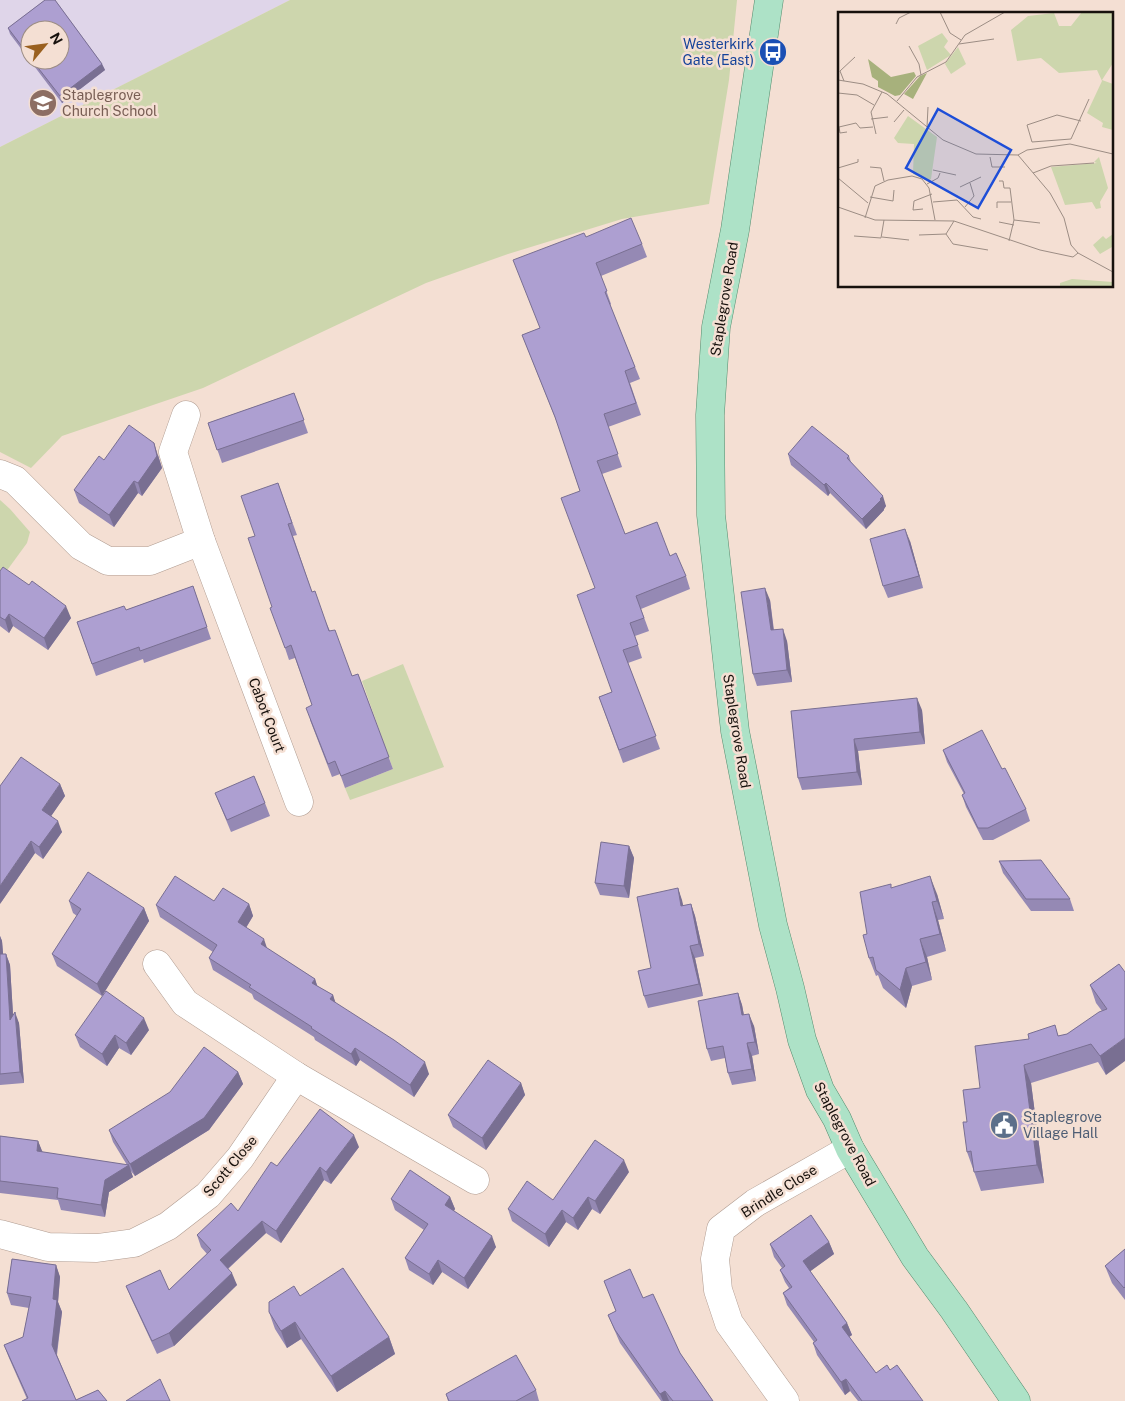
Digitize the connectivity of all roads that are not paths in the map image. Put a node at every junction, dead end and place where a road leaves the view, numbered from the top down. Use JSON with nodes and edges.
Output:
{"nodes":[{"id":1,"x":769,"y":0,"type":"edge"},
{"id":2,"x":186,"y":415,"type":"dead end"},
{"id":3,"x":0,"y":474,"type":"edge"},
{"id":4,"x":201,"y":541,"type":"junction"},
{"id":5,"x":299,"y":802,"type":"dead end"},
{"id":6,"x":157,"y":964,"type":"dead end"},
{"id":7,"x":296,"y":1076,"type":"junction"},
{"id":8,"x":850,"y":1149,"type":"junction"},
{"id":9,"x":475,"y":1180,"type":"dead end"},
{"id":10,"x":0,"y":1234,"type":"edge"},
{"id":11,"x":785,"y":1401,"type":"edge"},
{"id":12,"x":1016,"y":1401,"type":"edge"}],
"edges":[{"from":1,"to":8,"type":"main road","name":"Staplegrove Road"},
{"from":2,"to":4,"type":"street","name":"Cabot Court"},
{"from":3,"to":4,"type":"street"},
{"from":4,"to":5,"type":"street","name":"Cabot Court"},
{"from":6,"to":7,"type":"street"},
{"from":7,"to":9,"type":"street"},
{"from":7,"to":10,"type":"street","name":"Scott Close"},
{"from":8,"to":11,"type":"street","name":"Brindle Close"},
{"from":8,"to":12,"type":"main road","name":"Staplegrove Road"}]}
